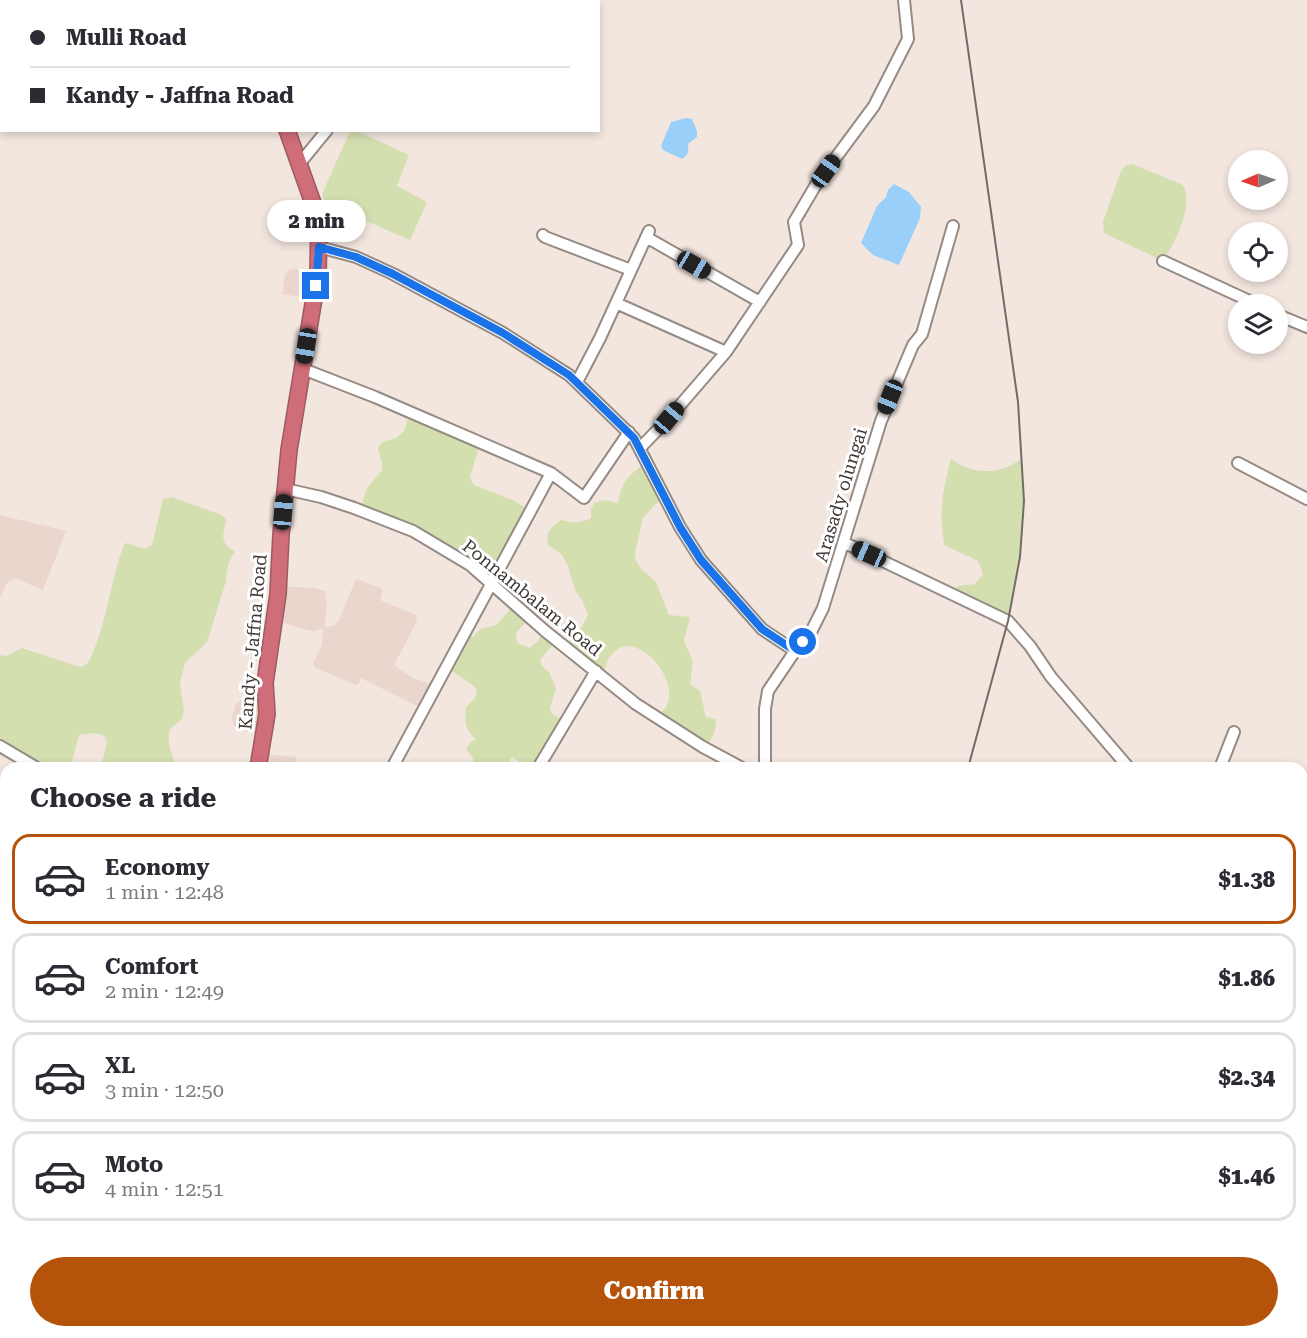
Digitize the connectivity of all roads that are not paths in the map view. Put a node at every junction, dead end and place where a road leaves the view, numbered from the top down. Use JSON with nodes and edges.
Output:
{"nodes":[{"id":1,"x":904,"y":0,"type":"edge"},
{"id":2,"x":288,"y":132,"type":"edge"},
{"id":3,"x":325,"y":132,"type":"edge"},
{"id":4,"x":300,"y":163,"type":"junction"},
{"id":5,"x":953,"y":226,"type":"dead end"},
{"id":6,"x":543,"y":235,"type":"dead end"},
{"id":7,"x":319,"y":247,"type":"junction"},
{"id":8,"x":1162,"y":261,"type":"dead end"},
{"id":9,"x":631,"y":270,"type":"junction"},
{"id":10,"x":1234,"y":294,"type":"edge"},
{"id":11,"x":760,"y":302,"type":"junction"},
{"id":12,"x":616,"y":303,"type":"junction"},
{"id":13,"x":1288,"y":319,"type":"edge"},
{"id":14,"x":1307,"y":327,"type":"edge"},
{"id":15,"x":726,"y":352,"type":"junction"},
{"id":16,"x":303,"y":369,"type":"junction"},
{"id":17,"x":577,"y":382,"type":"junction"},
{"id":18,"x":629,"y":432,"type":"junction"},
{"id":19,"x":640,"y":448,"type":"junction"},
{"id":20,"x":1238,"y":463,"type":"dead end"},
{"id":21,"x":550,"y":473,"type":"junction"},
{"id":22,"x":285,"y":489,"type":"junction"},
{"id":23,"x":1307,"y":499,"type":"edge"},
{"id":24,"x":844,"y":543,"type":"junction"},
{"id":25,"x":490,"y":583,"type":"junction"},
{"id":26,"x":795,"y":651,"type":"junction"},
{"id":27,"x":596,"y":670,"type":"junction"},
{"id":28,"x":1234,"y":732,"type":"dead end"},
{"id":29,"x":0,"y":746,"type":"edge"},
{"id":30,"x":27,"y":762,"type":"edge"},
{"id":31,"x":259,"y":762,"type":"edge"},
{"id":32,"x":395,"y":762,"type":"edge"},
{"id":33,"x":542,"y":762,"type":"edge"},
{"id":34,"x":731,"y":762,"type":"edge"},
{"id":35,"x":765,"y":762,"type":"edge"},
{"id":36,"x":1124,"y":762,"type":"edge"},
{"id":37,"x":1222,"y":762,"type":"edge"}],
"edges":[{"from":1,"to":11,"type":"street"},
{"from":2,"to":4,"type":"highway","name":"Kandy - Jaffna Road"},
{"from":3,"to":4,"type":"street"},
{"from":4,"to":7,"type":"highway","name":"Kandy - Jaffna Road"},
{"from":5,"to":24,"type":"street","name":"Arasady olungai"},
{"from":6,"to":9,"type":"street"},
{"from":7,"to":16,"type":"highway","name":"Kandy - Jaffna Road"},
{"from":7,"to":17,"type":"street"},
{"from":8,"to":10,"type":"street"},
{"from":9,"to":11,"type":"street"},
{"from":9,"to":12,"type":"street"},
{"from":11,"to":15,"type":"street"},
{"from":12,"to":15,"type":"street"},
{"from":12,"to":17,"type":"street"},
{"from":13,"to":14,"type":"street"},
{"from":15,"to":19,"type":"street"},
{"from":16,"to":21,"type":"street"},
{"from":16,"to":22,"type":"highway","name":"Kandy - Jaffna Road"},
{"from":17,"to":18,"type":"street"},
{"from":18,"to":19,"type":"street"},
{"from":18,"to":21,"type":"street"},
{"from":19,"to":26,"type":"street"},
{"from":20,"to":23,"type":"street"},
{"from":21,"to":25,"type":"street"},
{"from":22,"to":25,"type":"street","name":"Ponnambalam Road"},
{"from":22,"to":31,"type":"highway","name":"Kandy - Jaffna Road"},
{"from":24,"to":26,"type":"street","name":"Arasady olungai"},
{"from":24,"to":36,"type":"street"},
{"from":25,"to":27,"type":"street","name":"Ponnambalam Road"},
{"from":25,"to":32,"type":"street"},
{"from":26,"to":35,"type":"street","name":"Arasady olungai"},
{"from":27,"to":33,"type":"street"},
{"from":27,"to":34,"type":"street","name":"Ponnambalam Road"},
{"from":28,"to":37,"type":"street"},
{"from":29,"to":30,"type":"street"}]}
